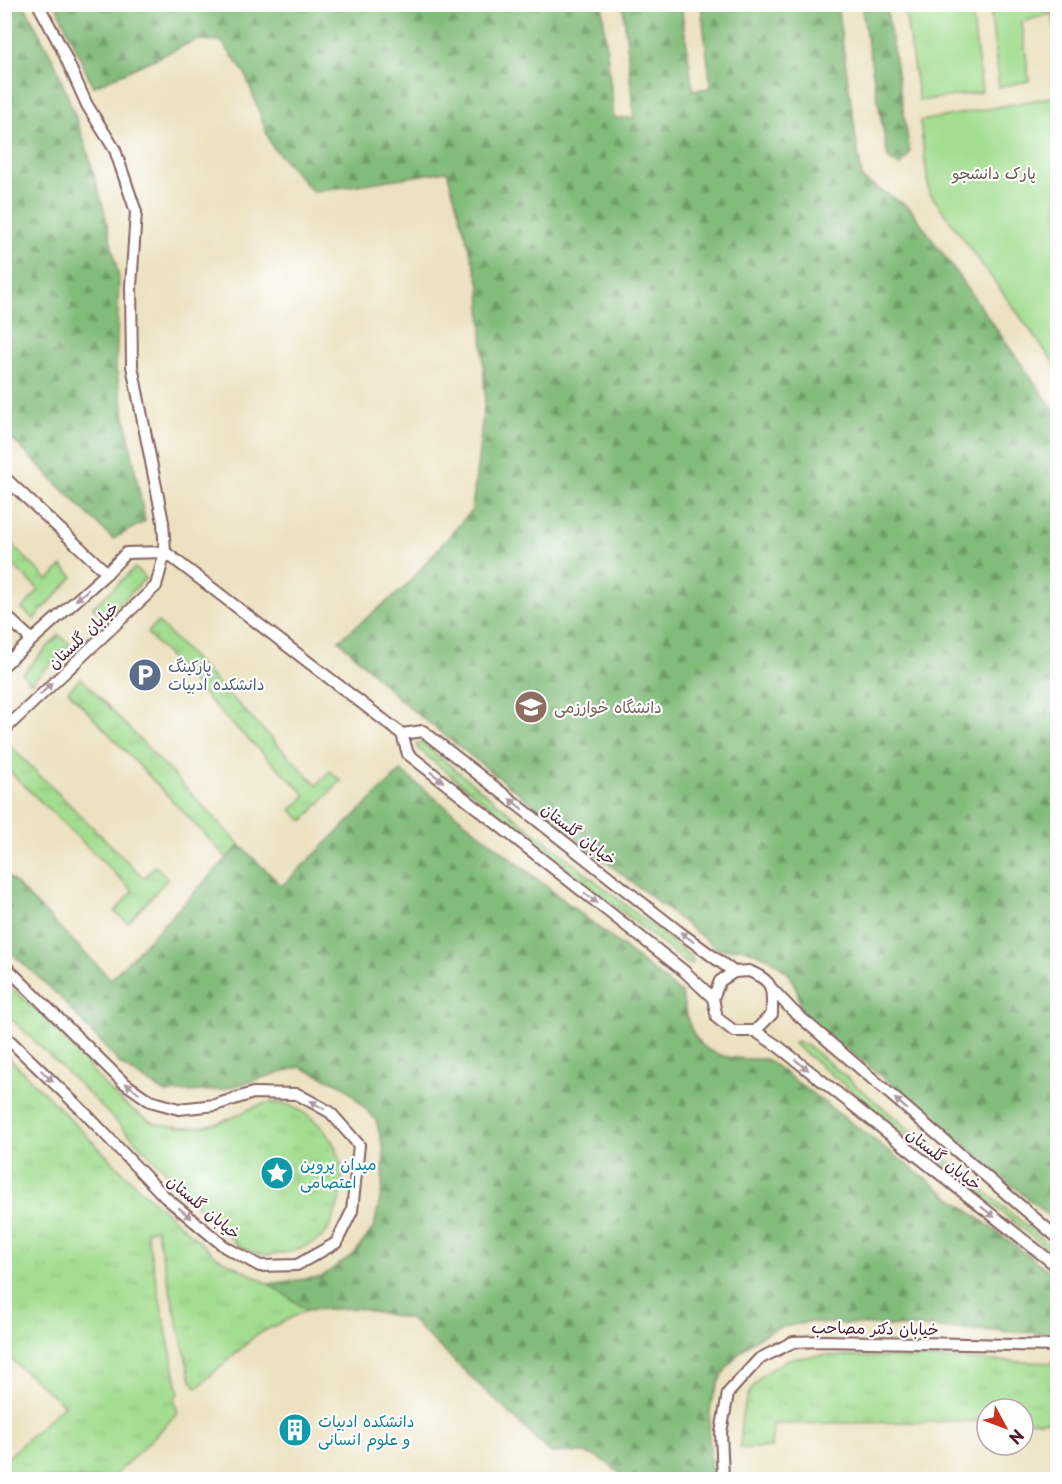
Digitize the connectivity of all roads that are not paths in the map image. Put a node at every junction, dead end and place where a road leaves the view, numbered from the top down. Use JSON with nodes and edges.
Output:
{"nodes":[{"id":1,"x":38,"y":4,"type":"edge"},
{"id":2,"x":4,"y":477,"type":"edge"},
{"id":3,"x":165,"y":552,"type":"junction"},
{"id":4,"x":107,"y":573,"type":"junction"},
{"id":5,"x":4,"y":614,"type":"edge"},
{"id":6,"x":31,"y":639,"type":"junction"},
{"id":7,"x":4,"y":665,"type":"edge"},
{"id":8,"x":4,"y":730,"type":"edge"},
{"id":9,"x":402,"y":734,"type":"junction"},
{"id":10,"x":4,"y":965,"type":"edge"},
{"id":11,"x":734,"y":972,"type":"junction"},
{"id":12,"x":772,"y":989,"type":"junction"},
{"id":13,"x":713,"y":998,"type":"junction"},
{"id":14,"x":755,"y":1031,"type":"junction"},
{"id":15,"x":4,"y":1035,"type":"edge"},
{"id":16,"x":1058,"y":1238,"type":"edge"},
{"id":17,"x":1058,"y":1267,"type":"edge"},
{"id":18,"x":1058,"y":1346,"type":"edge"},
{"id":19,"x":727,"y":1479,"type":"edge"}],
"edges":[{"from":1,"to":3,"type":"lane"},
{"from":2,"to":4,"type":"lane"},
{"from":3,"to":4,"type":"lane","name":"خیابان گلستان"},
{"from":8,"to":3,"type":"lane","name":"خیابان گلستان","one_way":true},
{"from":3,"to":9,"type":"lane"},
{"from":4,"to":6,"type":"lane","name":"خیابان گلستان","one_way":true},
{"from":5,"to":6,"type":"lane"},
{"from":6,"to":7,"type":"lane","name":"خیابان گلستان"},
{"from":11,"to":9,"type":"lane","name":"خیابان گلستان","one_way":true},
{"from":9,"to":13,"type":"lane","one_way":true},
{"from":15,"to":10,"type":"lane","name":"خیابان گلستان","one_way":true},
{"from":11,"to":12,"type":"lane"},
{"from":11,"to":13,"type":"lane"},
{"from":12,"to":14,"type":"lane"},
{"from":16,"to":12,"type":"lane","name":"خیابان گلستان","one_way":true},
{"from":13,"to":14,"type":"lane"},
{"from":14,"to":17,"type":"lane","name":"خیابان گلستان","one_way":true},
{"from":18,"to":19,"type":"lane","name":"خیابان دکتر مصاحب"}]}
